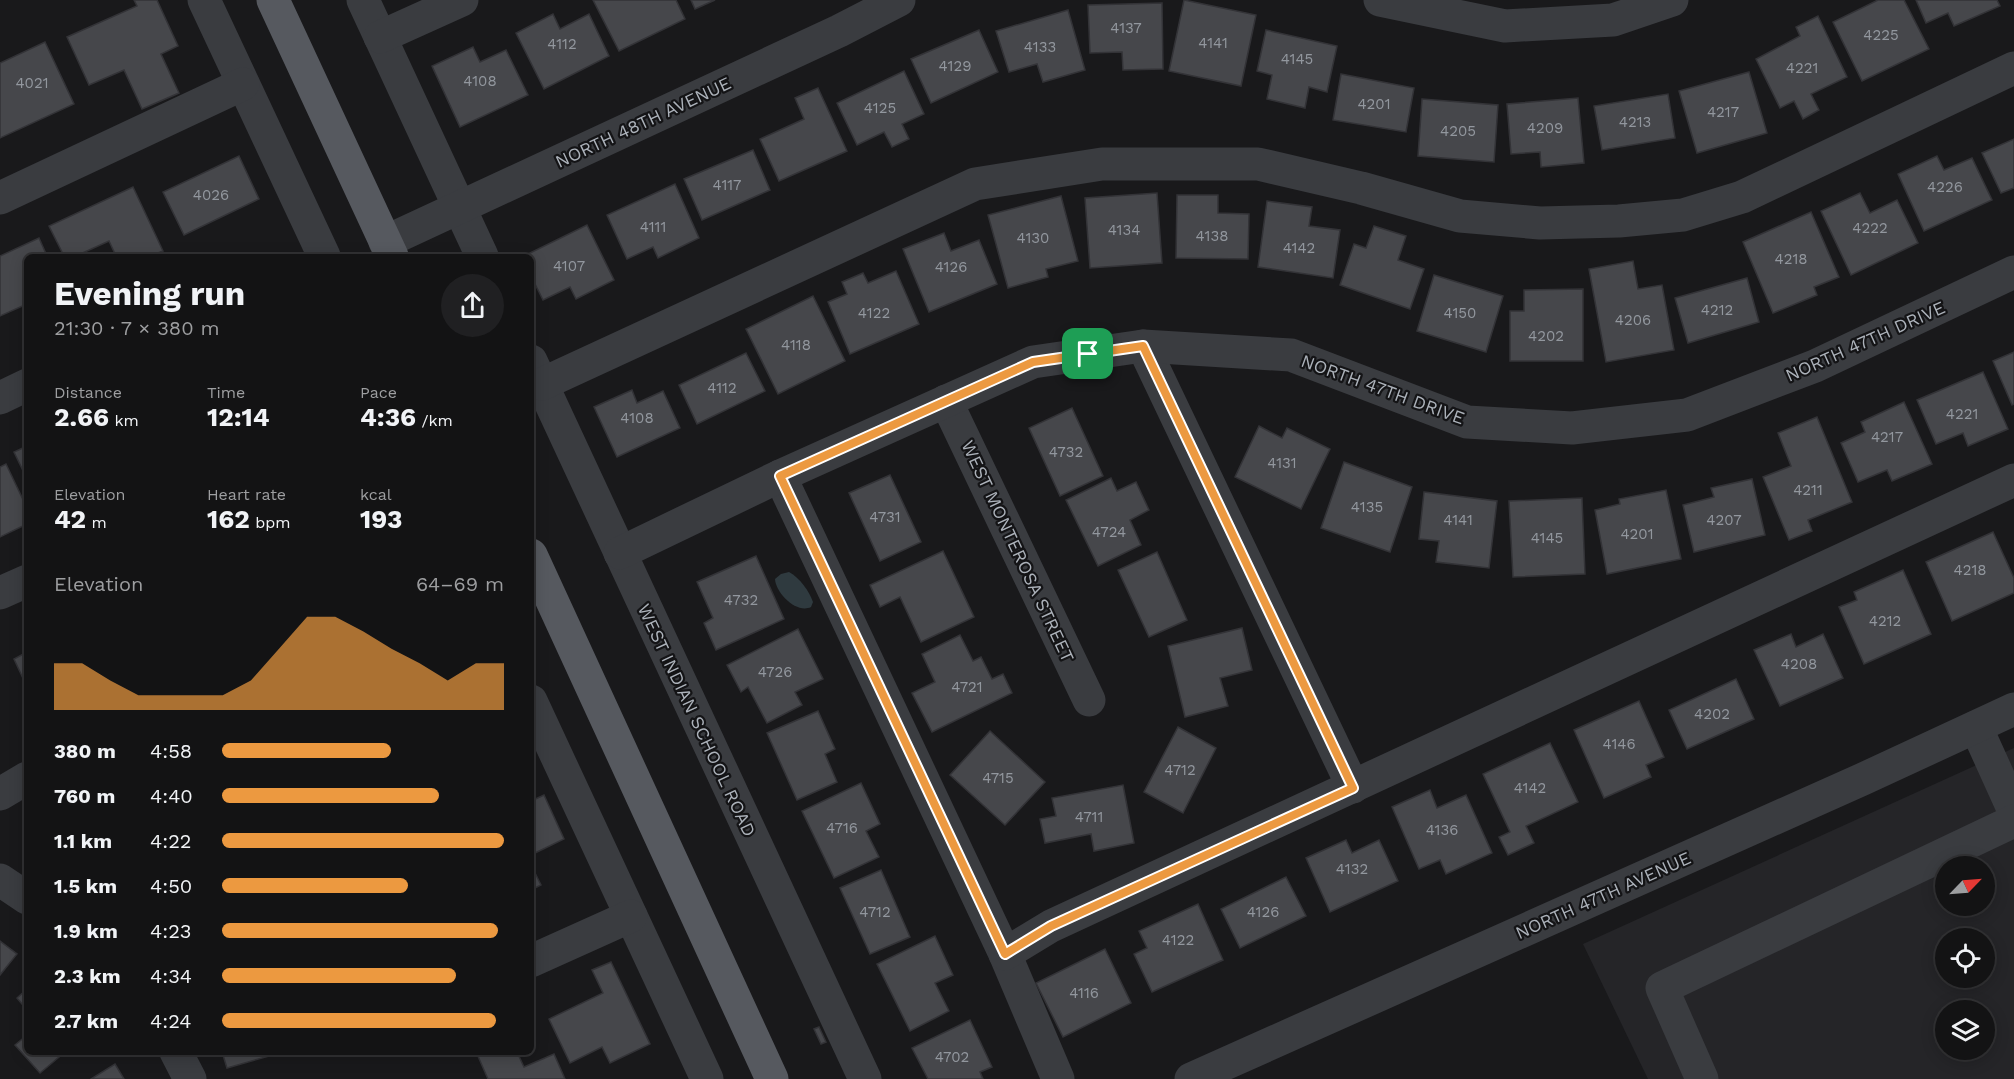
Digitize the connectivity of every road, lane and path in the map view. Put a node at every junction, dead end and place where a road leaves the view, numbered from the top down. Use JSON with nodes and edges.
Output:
{"nodes":[{"id":1,"x":204,"y":0,"type":"edge"},
{"id":2,"x":273,"y":0,"type":"edge"},
{"id":3,"x":363,"y":0,"type":"edge"},
{"id":4,"x":462,"y":0,"type":"edge"},
{"id":5,"x":899,"y":0,"type":"edge"},
{"id":6,"x":1380,"y":0,"type":"edge"},
{"id":7,"x":1672,"y":0,"type":"edge"},
{"id":8,"x":380,"y":37,"type":"junction"},
{"id":9,"x":2014,"y":68,"type":"edge"},
{"id":10,"x":243,"y":84,"type":"junction"},
{"id":11,"x":0,"y":198,"type":"edge"},
{"id":12,"x":459,"y":207,"type":"junction"},
{"id":13,"x":389,"y":249,"type":"edge"},
{"id":14,"x":317,"y":254,"type":"edge"},
{"id":15,"x":481,"y":254,"type":"edge"},
{"id":16,"x":2014,"y":272,"type":"edge"},
{"id":17,"x":1143,"y":346,"type":"junction"},
{"id":18,"x":536,"y":372,"type":"edge"},
{"id":19,"x":24,"y":386,"type":"edge"},
{"id":20,"x":0,"y":398,"type":"edge"},
{"id":21,"x":946,"y":401,"type":"junction"},
{"id":22,"x":780,"y":476,"type":"junction"},
{"id":23,"x":2014,"y":480,"type":"edge"},
{"id":24,"x":620,"y":553,"type":"junction"},
{"id":25,"x":534,"y":562,"type":"edge"},
{"id":26,"x":24,"y":582,"type":"edge"},
{"id":27,"x":0,"y":593,"type":"edge"},
{"id":28,"x":1089,"y":700,"type":"dead end"},
{"id":29,"x":2014,"y":709,"type":"edge"},
{"id":30,"x":534,"y":715,"type":"edge"},
{"id":31,"x":1976,"y":727,"type":"junction"},
{"id":32,"x":540,"y":744,"type":"edge"},
{"id":33,"x":24,"y":780,"type":"edge"},
{"id":34,"x":1353,"y":788,"type":"junction"},
{"id":35,"x":0,"y":794,"type":"edge"},
{"id":36,"x":2014,"y":811,"type":"edge"},
{"id":37,"x":2014,"y":821,"type":"edge"},
{"id":38,"x":0,"y":880,"type":"edge"},
{"id":39,"x":24,"y":896,"type":"edge"},
{"id":40,"x":631,"y":916,"type":"junction"},
{"id":41,"x":1005,"y":954,"type":"junction"},
{"id":42,"x":534,"y":960,"type":"edge"},
{"id":43,"x":178,"y":1055,"type":"edge"},
{"id":44,"x":190,"y":1079,"type":"edge"},
{"id":45,"x":707,"y":1079,"type":"edge"},
{"id":46,"x":772,"y":1079,"type":"edge"},
{"id":47,"x":865,"y":1079,"type":"edge"},
{"id":48,"x":1058,"y":1079,"type":"edge"},
{"id":49,"x":1191,"y":1079,"type":"edge"},
{"id":50,"x":1702,"y":1079,"type":"edge"}],
"edges":[{"from":1,"to":10,"type":"street"},
{"from":2,"to":13,"type":"main road"},
{"from":3,"to":8,"type":"street"},
{"from":4,"to":8,"type":"street"},
{"from":5,"to":12,"type":"street","name":"NORTH 48TH AVENUE"},
{"from":6,"to":7,"type":"street"},
{"from":8,"to":12,"type":"street"},
{"from":9,"to":18,"type":"street"},
{"from":10,"to":11,"type":"street"},
{"from":10,"to":14,"type":"street"},
{"from":12,"to":13,"type":"street","name":"NORTH 48TH AVENUE"},
{"from":12,"to":15,"type":"street"},
{"from":16,"to":17,"type":"street","name":"NORTH 47TH DRIVE"},
{"from":17,"to":21,"type":"street","name":"NORTH 47TH DRIVE"},
{"from":17,"to":34,"type":"street"},
{"from":18,"to":24,"type":"street","name":"WEST INDIAN SCHOOL ROAD"},
{"from":19,"to":20,"type":"street"},
{"from":21,"to":22,"type":"street","name":"NORTH 47TH DRIVE"},
{"from":21,"to":28,"type":"street","name":"WEST MONTEROSA STREET"},
{"from":22,"to":24,"type":"street","name":"NORTH 47TH DRIVE"},
{"from":22,"to":41,"type":"street"},
{"from":23,"to":34,"type":"street"},
{"from":24,"to":47,"type":"street","name":"WEST INDIAN SCHOOL ROAD"},
{"from":25,"to":46,"type":"main road"},
{"from":26,"to":27,"type":"street"},
{"from":29,"to":31,"type":"street","name":"NORTH 47TH AVENUE"},
{"from":30,"to":32,"type":"street"},
{"from":31,"to":36,"type":"street"},
{"from":31,"to":49,"type":"street","name":"NORTH 47TH AVENUE"},
{"from":32,"to":40,"type":"street"},
{"from":33,"to":35,"type":"street"},
{"from":34,"to":41,"type":"street"},
{"from":37,"to":50,"type":"street"},
{"from":38,"to":39,"type":"street"},
{"from":40,"to":42,"type":"street"},
{"from":40,"to":45,"type":"street"},
{"from":41,"to":48,"type":"street"},
{"from":43,"to":44,"type":"street"}]}
